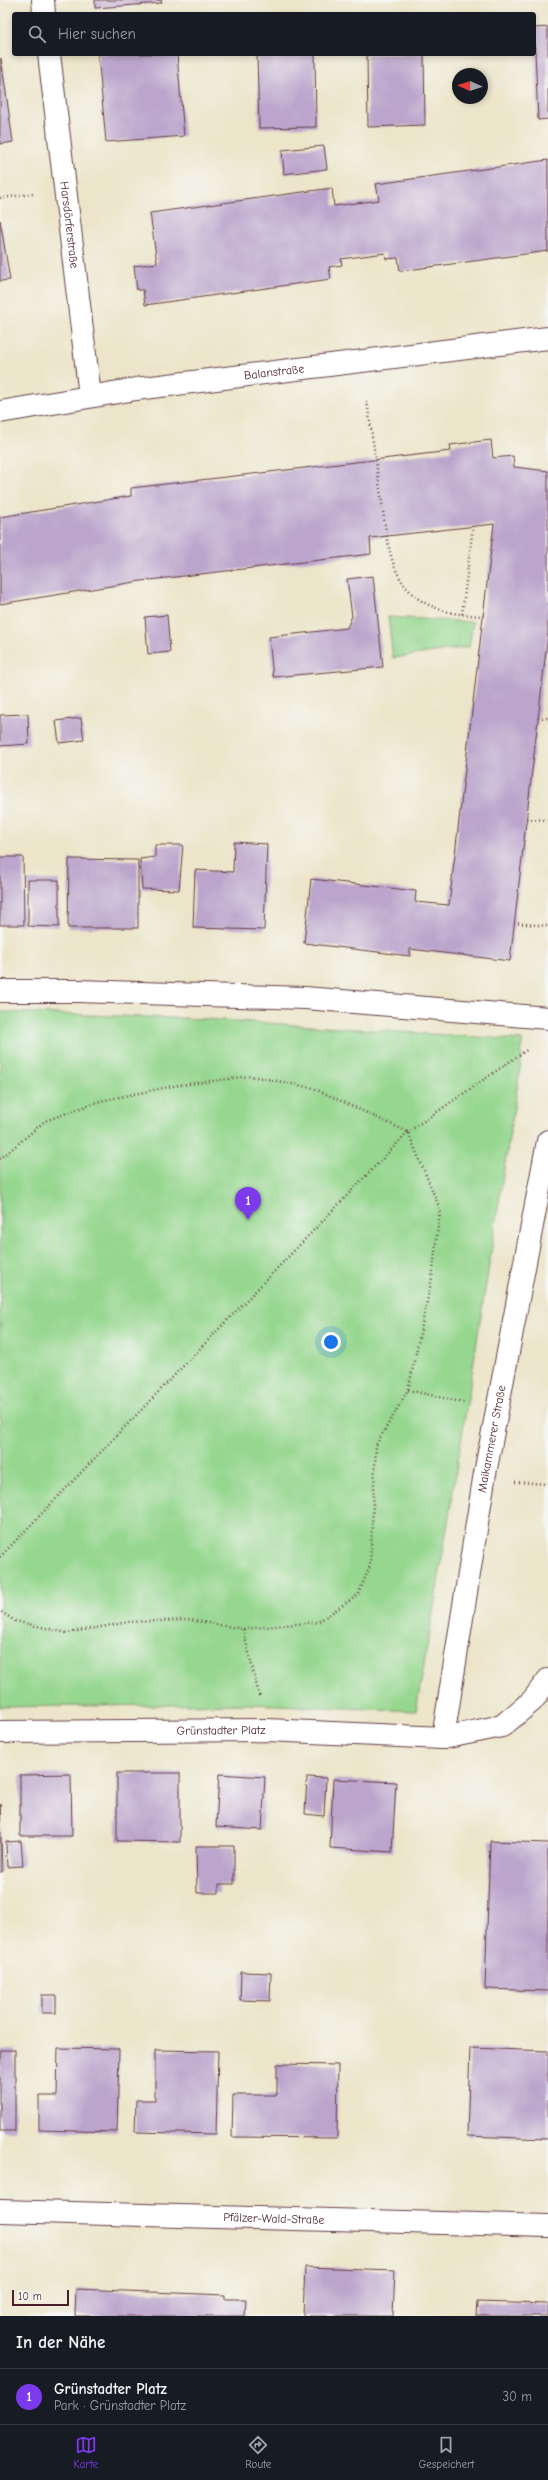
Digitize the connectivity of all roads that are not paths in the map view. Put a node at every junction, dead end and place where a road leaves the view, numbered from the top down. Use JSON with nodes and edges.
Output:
{"nodes":[{"id":1,"x":43,"y":0,"type":"edge"},
{"id":2,"x":44,"y":12,"type":"edge"},
{"id":3,"x":49,"y":56,"type":"edge"},
{"id":4,"x":548,"y":338,"type":"edge"},
{"id":5,"x":90,"y":396,"type":"junction"},
{"id":6,"x":0,"y":412,"type":"edge"},
{"id":7,"x":0,"y":991,"type":"edge"},
{"id":8,"x":548,"y":1018,"type":"edge"},
{"id":9,"x":548,"y":1141,"type":"edge"},
{"id":10,"x":548,"y":1680,"type":"edge"},
{"id":11,"x":0,"y":1732,"type":"edge"},
{"id":12,"x":443,"y":1738,"type":"junction"},
{"id":13,"x":0,"y":2211,"type":"edge"},
{"id":14,"x":548,"y":2226,"type":"edge"}],
"edges":[{"from":1,"to":2,"type":"street"},
{"from":3,"to":5,"type":"street","name":"Harsdörferstraße"},
{"from":4,"to":5,"type":"street","name":"Balanstraße"},
{"from":5,"to":6,"type":"street","name":"Balanstraße"},
{"from":7,"to":8,"type":"street"},
{"from":9,"to":12,"type":"street","name":"Maikammerer Straße"},
{"from":10,"to":12,"type":"street","name":"Grünstadter Platz"},
{"from":11,"to":12,"type":"street","name":"Grünstadter Platz"},
{"from":13,"to":14,"type":"street","name":"Pfälzer-Wald-Straße"}]}
